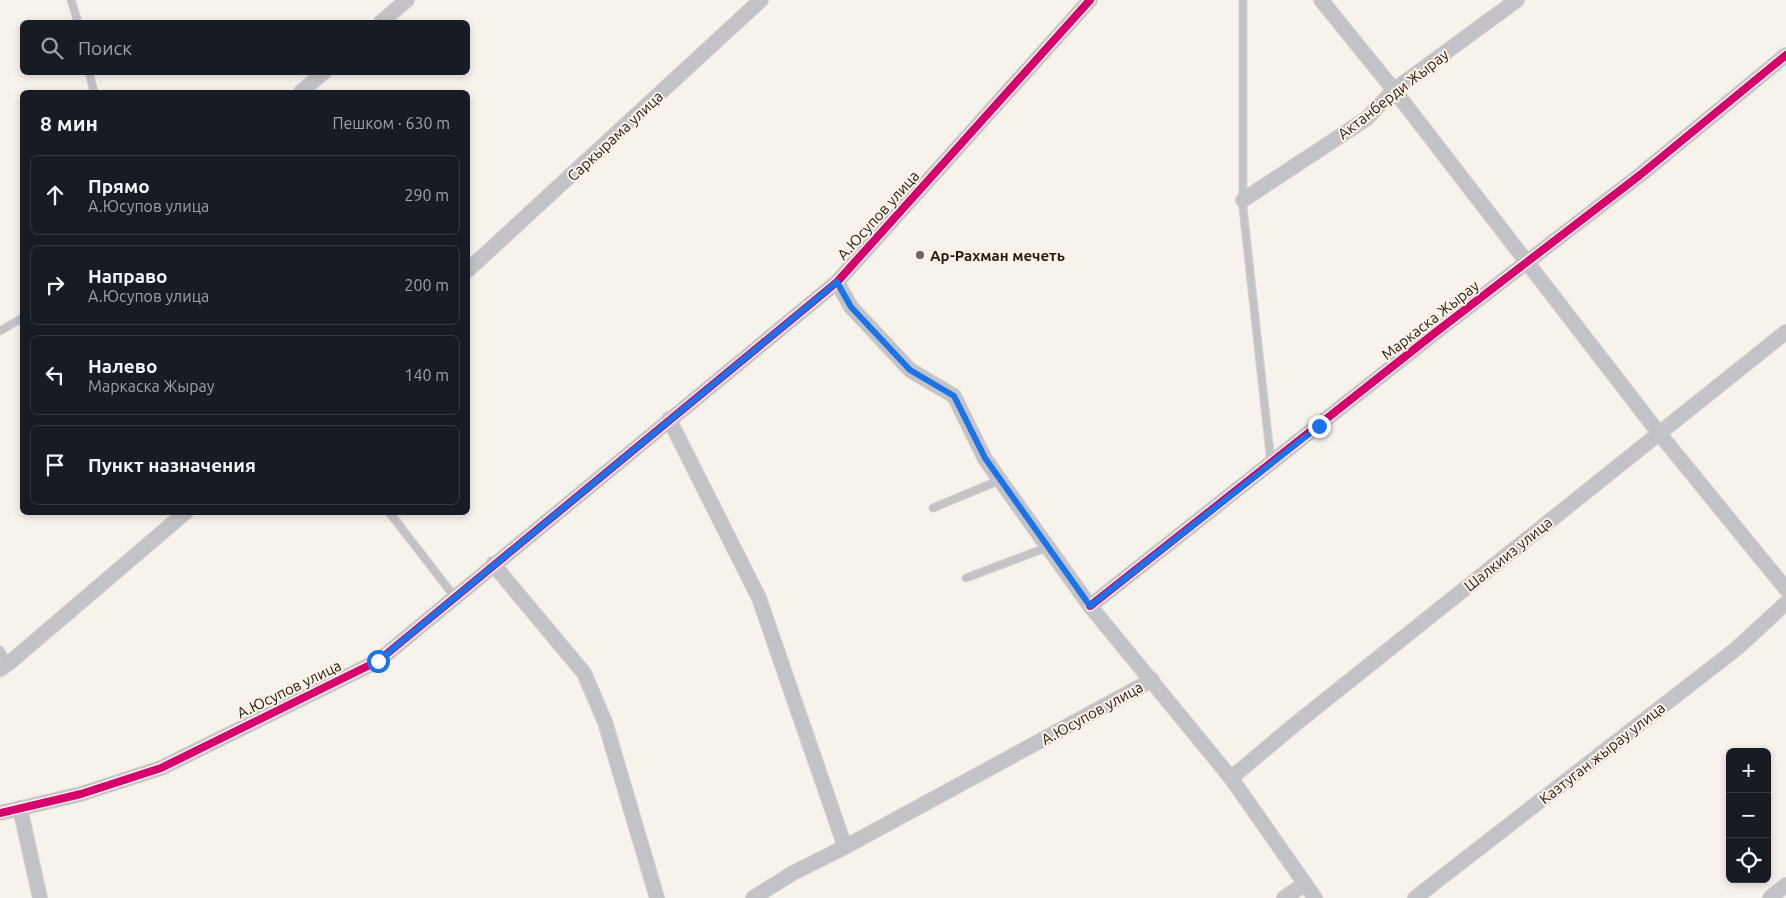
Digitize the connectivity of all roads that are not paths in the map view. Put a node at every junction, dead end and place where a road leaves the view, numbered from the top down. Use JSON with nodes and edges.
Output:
{"nodes":[{"id":1,"x":71,"y":0,"type":"edge"},
{"id":2,"x":407,"y":0,"type":"edge"},
{"id":3,"x":761,"y":0,"type":"edge"},
{"id":4,"x":1090,"y":0,"type":"edge"},
{"id":5,"x":1242,"y":0,"type":"edge"},
{"id":6,"x":1321,"y":0,"type":"edge"},
{"id":7,"x":1516,"y":0,"type":"edge"},
{"id":8,"x":77,"y":20,"type":"edge"},
{"id":9,"x":383,"y":20,"type":"edge"},
{"id":10,"x":1786,"y":55,"type":"edge"},
{"id":11,"x":90,"y":75,"type":"edge"},
{"id":12,"x":321,"y":75,"type":"edge"},
{"id":13,"x":94,"y":90,"type":"edge"},
{"id":14,"x":303,"y":90,"type":"edge"},
{"id":15,"x":1394,"y":90,"type":"junction"},
{"id":16,"x":1243,"y":200,"type":"junction"},
{"id":17,"x":1526,"y":264,"type":"junction"},
{"id":18,"x":470,"y":268,"type":"edge"},
{"id":19,"x":837,"y":282,"type":"junction"},
{"id":20,"x":20,"y":319,"type":"edge"},
{"id":21,"x":0,"y":331,"type":"edge"},
{"id":22,"x":1786,"y":332,"type":"edge"},
{"id":23,"x":669,"y":420,"type":"junction"},
{"id":24,"x":1658,"y":432,"type":"junction"},
{"id":25,"x":1271,"y":463,"type":"junction"},
{"id":26,"x":1000,"y":480,"type":"junction"},
{"id":27,"x":933,"y":508,"type":"dead end"},
{"id":28,"x":182,"y":515,"type":"edge"},
{"id":29,"x":390,"y":515,"type":"edge"},
{"id":30,"x":1048,"y":547,"type":"junction"},
{"id":31,"x":493,"y":564,"type":"junction"},
{"id":32,"x":966,"y":578,"type":"dead end"},
{"id":33,"x":1786,"y":589,"type":"edge"},
{"id":34,"x":454,"y":596,"type":"junction"},
{"id":35,"x":1786,"y":603,"type":"edge"},
{"id":36,"x":1090,"y":606,"type":"junction"},
{"id":37,"x":0,"y":650,"type":"edge"},
{"id":38,"x":4,"y":666,"type":"edge"},
{"id":39,"x":1152,"y":680,"type":"junction"},
{"id":40,"x":1231,"y":778,"type":"junction"},
{"id":41,"x":20,"y":808,"type":"junction"},
{"id":42,"x":0,"y":813,"type":"edge"},
{"id":43,"x":845,"y":847,"type":"junction"},
{"id":44,"x":1305,"y":884,"type":"junction"},
{"id":45,"x":1786,"y":885,"type":"edge"},
{"id":46,"x":40,"y":898,"type":"edge"},
{"id":47,"x":657,"y":898,"type":"edge"},
{"id":48,"x":752,"y":898,"type":"edge"},
{"id":49,"x":1284,"y":898,"type":"edge"},
{"id":50,"x":1315,"y":898,"type":"edge"},
{"id":51,"x":1414,"y":898,"type":"edge"},
{"id":52,"x":1770,"y":898,"type":"edge"}],
"edges":[{"from":1,"to":8,"type":"lane"},
{"from":2,"to":9,"type":"street"},
{"from":3,"to":18,"type":"street","name":"Саркырама улица"},
{"from":4,"to":19,"type":"street","name":"А.Юсупов улица"},
{"from":5,"to":16,"type":"lane"},
{"from":6,"to":15,"type":"street"},
{"from":7,"to":15,"type":"street","name":"Актанберди Жырау"},
{"from":10,"to":17,"type":"street","name":"Маркаска Жырау"},
{"from":11,"to":13,"type":"lane"},
{"from":12,"to":14,"type":"street"},
{"from":15,"to":16,"type":"street","name":"Актанберди Жырау"},
{"from":15,"to":17,"type":"street"},
{"from":16,"to":25,"type":"lane"},
{"from":17,"to":24,"type":"street"},
{"from":17,"to":25,"type":"street","name":"Маркаска Жырау"},
{"from":19,"to":23,"type":"street","name":"А.Юсупов улица"},
{"from":19,"to":26,"type":"street","name":"А.Юсупов улица"},
{"from":20,"to":21,"type":"lane"},
{"from":22,"to":24,"type":"street","name":"Шалкииз улица"},
{"from":23,"to":31,"type":"street","name":"А.Юсупов улица"},
{"from":23,"to":43,"type":"street"},
{"from":24,"to":33,"type":"street"},
{"from":24,"to":40,"type":"street","name":"Шалкииз улица"},
{"from":25,"to":36,"type":"street","name":"Маркаска Жырау"},
{"from":26,"to":27,"type":"lane"},
{"from":26,"to":30,"type":"street","name":"А.Юсупов улица"},
{"from":28,"to":38,"type":"street"},
{"from":29,"to":34,"type":"lane"},
{"from":30,"to":32,"type":"lane"},
{"from":30,"to":36,"type":"street","name":"А.Юсупов улица"},
{"from":31,"to":34,"type":"street","name":"А.Юсупов улица"},
{"from":31,"to":47,"type":"street"},
{"from":34,"to":41,"type":"street","name":"А.Юсупов улица"},
{"from":35,"to":51,"type":"street","name":"Казтуган жырау улица"},
{"from":36,"to":39,"type":"street","name":"А.Юсупов улица"},
{"from":37,"to":38,"type":"lane"},
{"from":39,"to":40,"type":"street"},
{"from":39,"to":43,"type":"street","name":"А.Юсупов улица"},
{"from":40,"to":44,"type":"street"},
{"from":41,"to":42,"type":"street","name":"А.Юсупов улица"},
{"from":41,"to":46,"type":"street"},
{"from":43,"to":48,"type":"street","name":"А.Юсупов улица"},
{"from":44,"to":49,"type":"street"},
{"from":44,"to":50,"type":"street"},
{"from":45,"to":52,"type":"street"}]}
